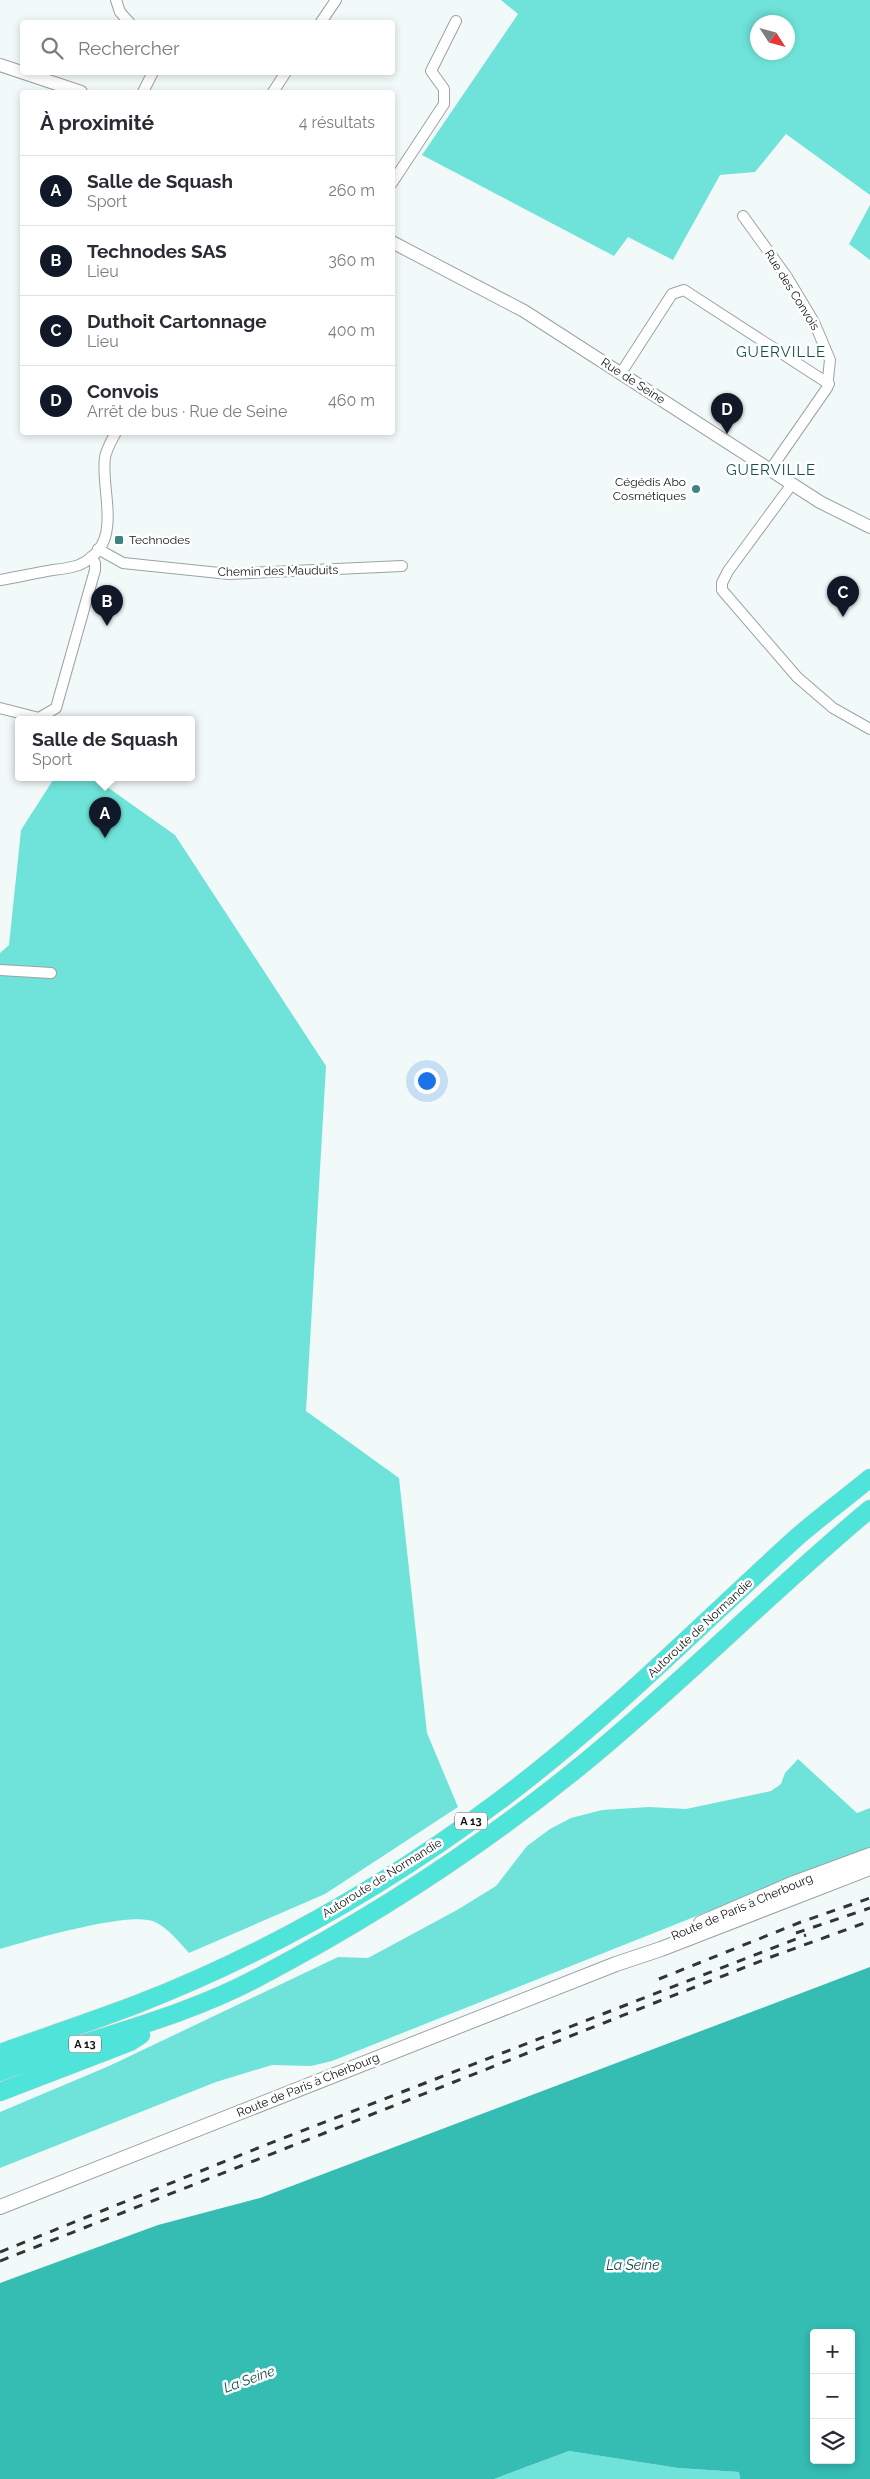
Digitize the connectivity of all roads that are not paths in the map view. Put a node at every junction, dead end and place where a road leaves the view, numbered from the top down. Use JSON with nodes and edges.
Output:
{"nodes":[{"id":1,"x":116,"y":0,"type":"edge"},
{"id":2,"x":336,"y":0,"type":"edge"},
{"id":3,"x":127,"y":20,"type":"edge"},
{"id":4,"x":322,"y":20,"type":"edge"},
{"id":5,"x":456,"y":21,"type":"dead end"},
{"id":6,"x":0,"y":65,"type":"edge"},
{"id":7,"x":20,"y":72,"type":"edge"},
{"id":8,"x":28,"y":75,"type":"edge"},
{"id":9,"x":152,"y":75,"type":"edge"},
{"id":10,"x":284,"y":75,"type":"edge"},
{"id":11,"x":59,"y":86,"type":"junction"},
{"id":12,"x":70,"y":90,"type":"edge"},
{"id":13,"x":74,"y":90,"type":"edge"},
{"id":14,"x":144,"y":90,"type":"edge"},
{"id":15,"x":273,"y":90,"type":"edge"},
{"id":16,"x":395,"y":178,"type":"edge"},
{"id":17,"x":743,"y":216,"type":"dead end"},
{"id":18,"x":395,"y":244,"type":"edge"},
{"id":19,"x":621,"y":373,"type":"junction"},
{"id":20,"x":829,"y":384,"type":"junction"},
{"id":21,"x":115,"y":435,"type":"edge"},
{"id":22,"x":770,"y":470,"type":"junction"},
{"id":23,"x":792,"y":484,"type":"junction"},
{"id":24,"x":870,"y":527,"type":"edge"},
{"id":25,"x":94,"y":553,"type":"junction"},
{"id":26,"x":402,"y":566,"type":"dead end"},
{"id":27,"x":0,"y":580,"type":"edge"},
{"id":28,"x":0,"y":708,"type":"edge"},
{"id":29,"x":31,"y":716,"type":"edge"},
{"id":30,"x":42,"y":716,"type":"edge"},
{"id":31,"x":870,"y":729,"type":"edge"},
{"id":32,"x":0,"y":970,"type":"edge"},
{"id":33,"x":51,"y":973,"type":"dead end"},
{"id":34,"x":870,"y":1478,"type":"edge"},
{"id":35,"x":870,"y":1509,"type":"edge"},
{"id":36,"x":870,"y":1855,"type":"edge"},
{"id":37,"x":870,"y":1868,"type":"edge"},
{"id":38,"x":616,"y":1964,"type":"junction"},
{"id":39,"x":169,"y":2017,"type":"junction"},
{"id":40,"x":0,"y":2053,"type":"edge"},
{"id":41,"x":0,"y":2072,"type":"edge"},
{"id":42,"x":0,"y":2092,"type":"edge"},
{"id":43,"x":0,"y":2207,"type":"edge"}],
"edges":[{"from":1,"to":3,"type":"street"},
{"from":2,"to":4,"type":"street"},
{"from":5,"to":16,"type":"street"},
{"from":6,"to":7,"type":"street"},
{"from":8,"to":11,"type":"street"},
{"from":9,"to":14,"type":"street"},
{"from":10,"to":15,"type":"street"},
{"from":11,"to":12,"type":"street"},
{"from":11,"to":13,"type":"street"},
{"from":17,"to":20,"type":"street","name":"Rue des Convois"},
{"from":18,"to":19,"type":"street","name":"Rue de Seine"},
{"from":19,"to":20,"type":"street"},
{"from":19,"to":22,"type":"street","name":"Rue de Seine"},
{"from":20,"to":22,"type":"street"},
{"from":21,"to":25,"type":"street"},
{"from":22,"to":23,"type":"street","name":"Rue de Seine"},
{"from":23,"to":24,"type":"street","name":"Rue de Seine"},
{"from":23,"to":31,"type":"street"},
{"from":25,"to":26,"type":"street","name":"Chemin des Mauduits"},
{"from":25,"to":27,"type":"street"},
{"from":25,"to":30,"type":"street"},
{"from":28,"to":29,"type":"street"},
{"from":32,"to":33,"type":"street"},
{"from":34,"to":40,"type":"highway","name":"Autoroute de Normandie","number":"A 13"},
{"from":35,"to":39,"type":"highway","name":"Autoroute de Normandie","number":"A 13"},
{"from":36,"to":38,"type":"main road","name":"Route de Paris à Cherbourg"},
{"from":37,"to":38,"type":"main road","name":"Route de Paris à Cherbourg"},
{"from":38,"to":43,"type":"main road","name":"Route de Paris à Cherbourg"},
{"from":39,"to":41,"type":"highway","name":"Autoroute de Normandie","number":"A 13"},
{"from":39,"to":42,"type":"highway"}]}
